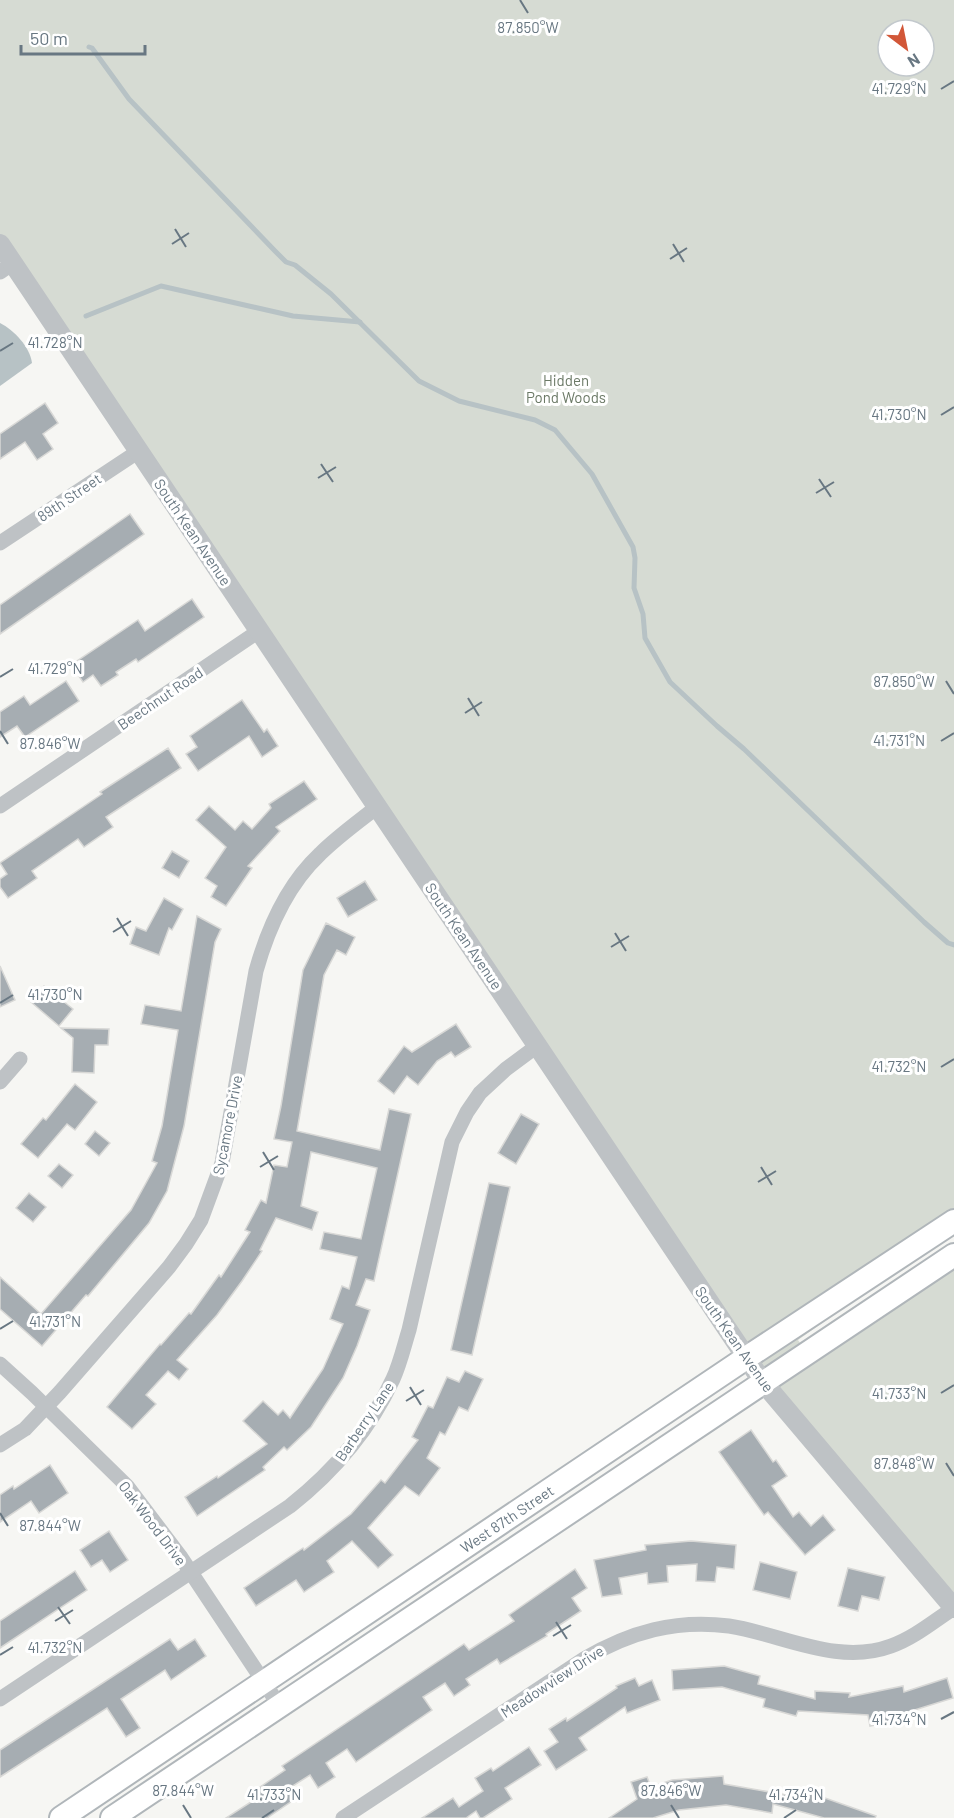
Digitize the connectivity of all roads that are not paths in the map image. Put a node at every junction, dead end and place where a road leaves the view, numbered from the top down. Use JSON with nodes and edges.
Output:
{"nodes":[{"id":1,"x":0,"y":244,"type":"edge"},
{"id":2,"x":6,"y":268,"type":"edge"},
{"id":3,"x":139,"y":451,"type":"junction"},
{"id":4,"x":0,"y":543,"type":"edge"},
{"id":5,"x":259,"y":631,"type":"junction"},
{"id":6,"x":0,"y":806,"type":"edge"},
{"id":7,"x":377,"y":807,"type":"junction"},
{"id":8,"x":537,"y":1046,"type":"junction"},
{"id":9,"x":20,"y":1059,"type":"dead end"},
{"id":10,"x":0,"y":1082,"type":"edge"},
{"id":11,"x":954,"y":1221,"type":"edge"},
{"id":12,"x":954,"y":1255,"type":"edge"},
{"id":13,"x":746,"y":1358,"type":"junction"},
{"id":14,"x":0,"y":1364,"type":"edge"},
{"id":15,"x":762,"y":1382,"type":"junction"},
{"id":16,"x":46,"y":1407,"type":"junction"},
{"id":17,"x":0,"y":1446,"type":"edge"},
{"id":18,"x":190,"y":1572,"type":"junction"},
{"id":19,"x":954,"y":1608,"type":"edge"},
{"id":20,"x":263,"y":1682,"type":"junction"},
{"id":21,"x":0,"y":1699,"type":"edge"},
{"id":22,"x":279,"y":1705,"type":"junction"},
{"id":23,"x":61,"y":1818,"type":"edge"},
{"id":24,"x":112,"y":1818,"type":"edge"},
{"id":25,"x":343,"y":1818,"type":"edge"}],
"edges":[{"from":1,"to":2,"type":"street","name":"South Kean Avenue"},
{"from":2,"to":3,"type":"street","name":"South Kean Avenue"},
{"from":3,"to":4,"type":"street","name":"89th Street"},
{"from":3,"to":5,"type":"street","name":"South Kean Avenue"},
{"from":5,"to":6,"type":"street","name":"Beechnut Road"},
{"from":5,"to":7,"type":"street","name":"South Kean Avenue"},
{"from":7,"to":8,"type":"street","name":"South Kean Avenue"},
{"from":7,"to":16,"type":"street","name":"Sycamore Drive"},
{"from":8,"to":13,"type":"street","name":"South Kean Avenue"},
{"from":8,"to":18,"type":"street","name":"Barberry Lane"},
{"from":9,"to":10,"type":"street"},
{"from":11,"to":13,"type":"main road","name":"West 87th Street"},
{"from":12,"to":15,"type":"main road","name":"West 87th Street"},
{"from":13,"to":15,"type":"street","name":"South Kean Avenue"},
{"from":13,"to":20,"type":"main road","name":"West 87th Street"},
{"from":14,"to":16,"type":"street","name":"Oak Wood Drive"},
{"from":15,"to":19,"type":"street","name":"South Kean Avenue"},
{"from":15,"to":22,"type":"main road","name":"West 87th Street"},
{"from":16,"to":17,"type":"street","name":"Sycamore Drive"},
{"from":16,"to":18,"type":"street","name":"Oak Wood Drive"},
{"from":18,"to":20,"type":"street","name":"Oak Wood Drive"},
{"from":18,"to":21,"type":"street","name":"Barberry Lane"},
{"from":19,"to":25,"type":"street","name":"Meadowview Drive"},
{"from":20,"to":22,"type":"street","name":"Oak Wood Drive"},
{"from":20,"to":23,"type":"main road","name":"West 87th Street"},
{"from":22,"to":24,"type":"main road","name":"West 87th Street"}]}
